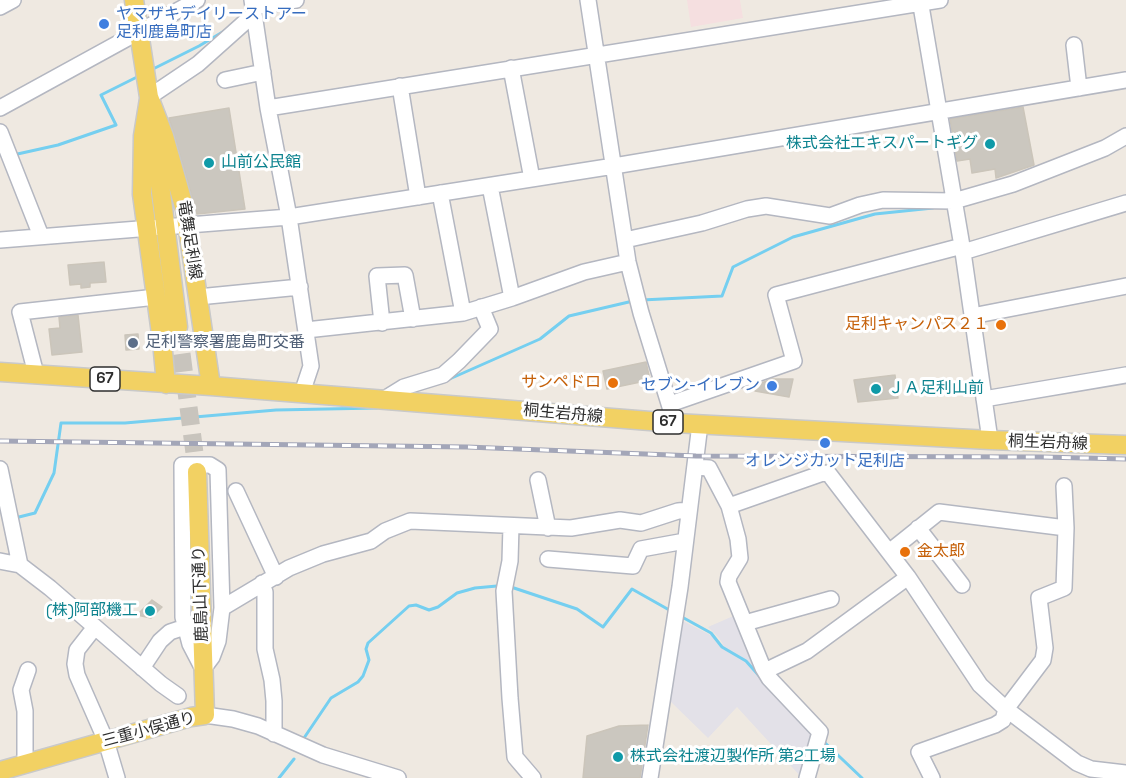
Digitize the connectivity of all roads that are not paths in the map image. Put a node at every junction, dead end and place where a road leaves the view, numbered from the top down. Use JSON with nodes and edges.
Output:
{"nodes":[{"id":1,"x":14,"y":0,"type":"edge"},
{"id":2,"x":134,"y":0,"type":"edge"},
{"id":3,"x":197,"y":0,"type":"edge"},
{"id":4,"x":296,"y":0,"type":"edge"},
{"id":5,"x":588,"y":0,"type":"edge"},
{"id":6,"x":940,"y":0,"type":"edge"},
{"id":7,"x":920,"y":2,"type":"edge"},
{"id":8,"x":0,"y":7,"type":"edge"},
{"id":9,"x":253,"y":7,"type":"edge"},
{"id":10,"x":139,"y":33,"type":"junction"},
{"id":11,"x":1074,"y":45,"type":"dead end"},
{"id":12,"x":598,"y":54,"type":"junction"},
{"id":13,"x":511,"y":68,"type":"junction"},
{"id":14,"x":262,"y":72,"type":"junction"},
{"id":15,"x":225,"y":80,"type":"dead end"},
{"id":16,"x":1126,"y":80,"type":"edge"},
{"id":17,"x":400,"y":86,"type":"junction"},
{"id":18,"x":1080,"y":88,"type":"junction"},
{"id":19,"x":149,"y":97,"type":"junction"},
{"id":20,"x":0,"y":108,"type":"edge"},
{"id":21,"x":268,"y":108,"type":"junction"},
{"id":22,"x":938,"y":111,"type":"junction"},
{"id":23,"x":0,"y":132,"type":"edge"},
{"id":24,"x":1126,"y":136,"type":"edge"},
{"id":25,"x":614,"y":166,"type":"junction"},
{"id":26,"x":532,"y":179,"type":"junction"},
{"id":27,"x":490,"y":186,"type":"junction"},
{"id":28,"x":440,"y":193,"type":"junction"},
{"id":29,"x":418,"y":197,"type":"junction"},
{"id":30,"x":954,"y":201,"type":"junction"},
{"id":31,"x":1126,"y":202,"type":"edge"},
{"id":32,"x":289,"y":217,"type":"junction"},
{"id":33,"x":188,"y":224,"type":"junction"},
{"id":34,"x":165,"y":225,"type":"junction"},
{"id":35,"x":146,"y":227,"type":"junction"},
{"id":36,"x":41,"y":236,"type":"junction"},
{"id":37,"x":0,"y":240,"type":"edge"},
{"id":38,"x":625,"y":240,"type":"junction"},
{"id":39,"x":963,"y":249,"type":"junction"},
{"id":40,"x":628,"y":261,"type":"junction"},
{"id":41,"x":1126,"y":286,"type":"edge"},
{"id":42,"x":300,"y":287,"type":"junction"},
{"id":43,"x":156,"y":297,"type":"junction"},
{"id":44,"x":198,"y":297,"type":"junction"},
{"id":45,"x":512,"y":298,"type":"junction"},
{"id":46,"x":481,"y":307,"type":"junction"},
{"id":47,"x":463,"y":313,"type":"junction"},
{"id":48,"x":972,"y":316,"type":"junction"},
{"id":49,"x":413,"y":319,"type":"junction"},
{"id":50,"x":382,"y":323,"type":"junction"},
{"id":51,"x":178,"y":327,"type":"tunnel mouth"},
{"id":52,"x":306,"y":330,"type":"junction"},
{"id":53,"x":0,"y":372,"type":"edge"},
{"id":54,"x":36,"y":374,"type":"junction"},
{"id":55,"x":1126,"y":375,"type":"edge"},
{"id":56,"x":166,"y":384,"type":"junction"},
{"id":57,"x":211,"y":386,"type":"junction"},
{"id":58,"x":302,"y":393,"type":"junction"},
{"id":59,"x":984,"y":399,"type":"junction"},
{"id":60,"x":383,"y":400,"type":"junction"},
{"id":61,"x":669,"y":404,"type":"junction"},
{"id":62,"x":675,"y":423,"type":"junction"},
{"id":63,"x":700,"y":424,"type":"junction"},
{"id":64,"x":990,"y":440,"type":"junction"},
{"id":65,"x":1126,"y":446,"type":"edge"},
{"id":66,"x":695,"y":468,"type":"junction"},
{"id":67,"x":0,"y":469,"type":"edge"},
{"id":68,"x":197,"y":472,"type":"tunnel mouth"},
{"id":69,"x":538,"y":480,"type":"dead end"},
{"id":70,"x":1064,"y":486,"type":"dead end"},
{"id":71,"x":236,"y":491,"type":"dead end"},
{"id":72,"x":729,"y":506,"type":"junction"},
{"id":73,"x":689,"y":510,"type":"junction"},
{"id":74,"x":511,"y":526,"type":"junction"},
{"id":75,"x":548,"y":528,"type":"junction"},
{"id":76,"x":918,"y":528,"type":"junction"},
{"id":77,"x":1066,"y":528,"type":"junction"},
{"id":78,"x":685,"y":541,"type":"junction"},
{"id":79,"x":889,"y":552,"type":"junction"},
{"id":80,"x":548,"y":560,"type":"dead end"},
{"id":81,"x":0,"y":561,"type":"edge"},
{"id":82,"x":20,"y":565,"type":"junction"},
{"id":83,"x":908,"y":577,"type":"junction"},
{"id":84,"x":269,"y":580,"type":"junction"},
{"id":85,"x":962,"y":585,"type":"dead end"},
{"id":86,"x":831,"y":599,"type":"dead end"},
{"id":87,"x":222,"y":608,"type":"junction"},
{"id":88,"x":745,"y":623,"type":"junction"},
{"id":89,"x":95,"y":627,"type":"junction"},
{"id":90,"x":185,"y":627,"type":"junction"},
{"id":91,"x":142,"y":668,"type":"junction"},
{"id":92,"x":203,"y":669,"type":"junction"},
{"id":93,"x":28,"y":670,"type":"dead end"},
{"id":94,"x":765,"y":671,"type":"junction"},
{"id":95,"x":178,"y":696,"type":"dead end"},
{"id":96,"x":1006,"y":709,"type":"junction"},
{"id":97,"x":205,"y":715,"type":"junction"},
{"id":98,"x":273,"y":734,"type":"junction"},
{"id":99,"x":106,"y":741,"type":"junction"},
{"id":100,"x":26,"y":764,"type":"junction"},
{"id":101,"x":0,"y":771,"type":"edge"},
{"id":102,"x":353,"y":772,"type":"edge"},
{"id":103,"x":1126,"y":773,"type":"edge"},
{"id":104,"x":117,"y":778,"type":"edge"},
{"id":105,"x":398,"y":778,"type":"edge"},
{"id":106,"x":533,"y":778,"type":"edge"},
{"id":107,"x":650,"y":778,"type":"edge"},
{"id":108,"x":807,"y":778,"type":"edge"},
{"id":109,"x":932,"y":778,"type":"edge"}],
"edges":[{"from":1,"to":8,"type":"street"},
{"from":2,"to":10,"type":"main road","name":"竜舞足利線"},
{"from":3,"to":10,"type":"street"},
{"from":4,"to":9,"type":"street"},
{"from":5,"to":12,"type":"street"},
{"from":6,"to":7,"type":"street"},
{"from":7,"to":12,"type":"street"},
{"from":7,"to":22,"type":"street"},
{"from":9,"to":14,"type":"street"},
{"from":9,"to":19,"type":"street"},
{"from":10,"to":19,"type":"main road","name":"竜舞足利線"},
{"from":10,"to":20,"type":"street"},
{"from":11,"to":18,"type":"street"},
{"from":12,"to":13,"type":"street"},
{"from":12,"to":25,"type":"street"},
{"from":13,"to":17,"type":"street"},
{"from":13,"to":26,"type":"street"},
{"from":14,"to":15,"type":"street"},
{"from":14,"to":21,"type":"street"},
{"from":16,"to":18,"type":"street"},
{"from":17,"to":21,"type":"street"},
{"from":17,"to":29,"type":"street"},
{"from":18,"to":22,"type":"street"},
{"from":19,"to":33,"type":"main road","name":"竜舞足利線"},
{"from":19,"to":34,"type":"main road"},
{"from":19,"to":35,"type":"main road","name":"竜舞足利線"},
{"from":21,"to":32,"type":"street"},
{"from":22,"to":25,"type":"street"},
{"from":22,"to":30,"type":"street"},
{"from":23,"to":36,"type":"street"},
{"from":24,"to":30,"type":"street"},
{"from":25,"to":26,"type":"street"},
{"from":25,"to":38,"type":"street"},
{"from":26,"to":27,"type":"street"},
{"from":27,"to":28,"type":"street"},
{"from":27,"to":45,"type":"street"},
{"from":28,"to":29,"type":"street"},
{"from":28,"to":47,"type":"street"},
{"from":29,"to":32,"type":"street"},
{"from":30,"to":38,"type":"street"},
{"from":30,"to":39,"type":"street"},
{"from":31,"to":39,"type":"street"},
{"from":32,"to":33,"type":"street"},
{"from":32,"to":42,"type":"street"},
{"from":33,"to":34,"type":"street"},
{"from":33,"to":44,"type":"main road","name":"竜舞足利線"},
{"from":34,"to":35,"type":"street"},
{"from":34,"to":51,"type":"main road"},
{"from":35,"to":36,"type":"street"},
{"from":35,"to":43,"type":"main road","name":"竜舞足利線"},
{"from":36,"to":37,"type":"street"},
{"from":38,"to":40,"type":"street"},
{"from":39,"to":48,"type":"street"},
{"from":39,"to":61,"type":"street"},
{"from":40,"to":45,"type":"street"},
{"from":40,"to":61,"type":"street"},
{"from":41,"to":48,"type":"street"},
{"from":42,"to":44,"type":"street"},
{"from":42,"to":52,"type":"street"},
{"from":43,"to":54,"type":"street"},
{"from":43,"to":56,"type":"main road","name":"竜舞足利線"},
{"from":44,"to":57,"type":"main road","name":"竜舞足利線"},
{"from":45,"to":46,"type":"street"},
{"from":46,"to":47,"type":"street"},
{"from":46,"to":60,"type":"street"},
{"from":47,"to":49,"type":"street"},
{"from":48,"to":59,"type":"street"},
{"from":49,"to":50,"type":"street"},
{"from":49,"to":50,"type":"street"},
{"from":50,"to":52,"type":"street"},
{"from":52,"to":58,"type":"street"},
{"from":53,"to":54,"type":"main road","name":"桐生岩舟線","number":"67"},
{"from":54,"to":56,"type":"main road","name":"桐生岩舟線","number":"67"},
{"from":55,"to":59,"type":"street"},
{"from":56,"to":57,"type":"main road","name":"桐生岩舟線","number":"67"},
{"from":57,"to":58,"type":"main road","name":"桐生岩舟線","number":"67"},
{"from":58,"to":60,"type":"main road","name":"桐生岩舟線","number":"67"},
{"from":59,"to":64,"type":"street"},
{"from":60,"to":62,"type":"main road","name":"桐生岩舟線","number":"67"},
{"from":61,"to":62,"type":"street"},
{"from":62,"to":63,"type":"main road","name":"桐生岩舟線","number":"67"},
{"from":63,"to":64,"type":"main road","name":"桐生岩舟線","number":"67"},
{"from":63,"to":66,"type":"street"},
{"from":64,"to":65,"type":"main road","name":"桐生岩舟線","number":"67"},
{"from":66,"to":72,"type":"street"},
{"from":66,"to":73,"type":"street"},
{"from":67,"to":82,"type":"street"},
{"from":68,"to":92,"type":"main road","name":"鹿島山下通り"},
{"from":69,"to":75,"type":"street"},
{"from":70,"to":77,"type":"street"},
{"from":71,"to":84,"type":"street"},
{"from":72,"to":79,"type":"street"},
{"from":72,"to":88,"type":"street"},
{"from":73,"to":75,"type":"street"},
{"from":73,"to":78,"type":"street"},
{"from":74,"to":75,"type":"street"},
{"from":74,"to":84,"type":"street"},
{"from":74,"to":106,"type":"street"},
{"from":76,"to":77,"type":"street"},
{"from":76,"to":79,"type":"street"},
{"from":76,"to":85,"type":"street"},
{"from":77,"to":96,"type":"street"},
{"from":78,"to":80,"type":"street"},
{"from":78,"to":107,"type":"street"},
{"from":79,"to":83,"type":"street"},
{"from":81,"to":82,"type":"street"},
{"from":82,"to":89,"type":"street"},
{"from":83,"to":94,"type":"street"},
{"from":83,"to":96,"type":"street"},
{"from":84,"to":87,"type":"street"},
{"from":84,"to":98,"type":"street"},
{"from":86,"to":88,"type":"street"},
{"from":87,"to":90,"type":"street"},
{"from":87,"to":92,"type":"street"},
{"from":88,"to":94,"type":"street"},
{"from":89,"to":91,"type":"street"},
{"from":89,"to":99,"type":"street"},
{"from":90,"to":91,"type":"street"},
{"from":90,"to":92,"type":"street"},
{"from":91,"to":95,"type":"street"},
{"from":92,"to":97,"type":"main road","name":"鹿島山下通り"},
{"from":93,"to":100,"type":"street"},
{"from":94,"to":108,"type":"street"},
{"from":96,"to":103,"type":"street"},
{"from":96,"to":109,"type":"street"},
{"from":97,"to":98,"type":"street","name":"三重小俣通り"},
{"from":97,"to":99,"type":"main road","name":"三重小俣通り"},
{"from":98,"to":102,"type":"street","name":"三重小俣通り"},
{"from":99,"to":100,"type":"main road","name":"三重小俣通り"},
{"from":99,"to":104,"type":"street"},
{"from":100,"to":101,"type":"main road","name":"三重小俣通り"},
{"from":102,"to":105,"type":"street","name":"三重小俣通り"}]}
